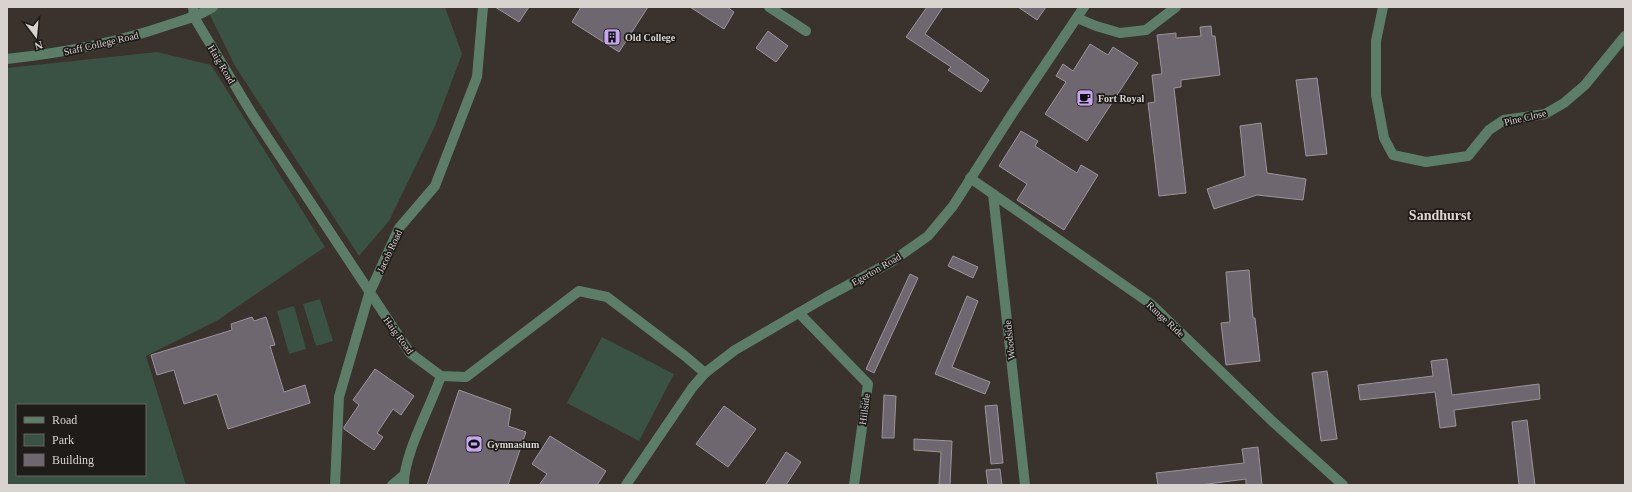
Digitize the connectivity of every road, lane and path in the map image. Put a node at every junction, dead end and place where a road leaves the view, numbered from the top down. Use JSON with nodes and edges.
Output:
{"nodes":[{"id":1,"x":213,"y":7,"type":"edge"},
{"id":2,"x":483,"y":7,"type":"edge"},
{"id":3,"x":768,"y":7,"type":"edge"},
{"id":4,"x":1084,"y":7,"type":"edge"},
{"id":5,"x":1176,"y":7,"type":"edge"},
{"id":6,"x":1383,"y":7,"type":"edge"},
{"id":7,"x":194,"y":12,"type":"edge"},
{"id":8,"x":1077,"y":18,"type":"junction"},
{"id":9,"x":806,"y":31,"type":"dead end"},
{"id":10,"x":1625,"y":36,"type":"edge"},
{"id":11,"x":7,"y":59,"type":"edge"},
{"id":12,"x":970,"y":178,"type":"junction"},
{"id":13,"x":993,"y":194,"type":"junction"},
{"id":14,"x":369,"y":294,"type":"junction"},
{"id":15,"x":799,"y":313,"type":"junction"},
{"id":16,"x":705,"y":373,"type":"junction"},
{"id":17,"x":441,"y":376,"type":"junction"},
{"id":18,"x":404,"y":480,"type":"edge"},
{"id":19,"x":335,"y":485,"type":"edge"},
{"id":20,"x":392,"y":485,"type":"edge"},
{"id":21,"x":626,"y":485,"type":"edge"},
{"id":22,"x":854,"y":485,"type":"edge"},
{"id":23,"x":1025,"y":485,"type":"edge"},
{"id":24,"x":1343,"y":485,"type":"edge"}],
"edges":[{"from":1,"to":7,"type":"street","name":"Staff College Road"},
{"from":2,"to":14,"type":"street","name":"Jacob Road"},
{"from":3,"to":9,"type":"street"},
{"from":4,"to":8,"type":"street","name":"Egerton Road"},
{"from":5,"to":8,"type":"street"},
{"from":6,"to":10,"type":"street","name":"Pine Close"},
{"from":7,"to":11,"type":"street","name":"Staff College Road"},
{"from":7,"to":14,"type":"street","name":"Haig Road"},
{"from":8,"to":12,"type":"street","name":"Egerton Road"},
{"from":12,"to":13,"type":"street","name":"Range Ride"},
{"from":12,"to":15,"type":"street","name":"Egerton Road"},
{"from":13,"to":23,"type":"street","name":"Woodside"},
{"from":13,"to":24,"type":"street","name":"Range Ride"},
{"from":14,"to":17,"type":"street","name":"Haig Road"},
{"from":14,"to":19,"type":"street","name":"Jacob Road"},
{"from":15,"to":16,"type":"street","name":"Egerton Road"},
{"from":15,"to":22,"type":"street","name":"Hillside"},
{"from":16,"to":17,"type":"street"},
{"from":16,"to":21,"type":"street","name":"Egerton Road"},
{"from":17,"to":18,"type":"street"},
{"from":18,"to":20,"type":"street"}]}
